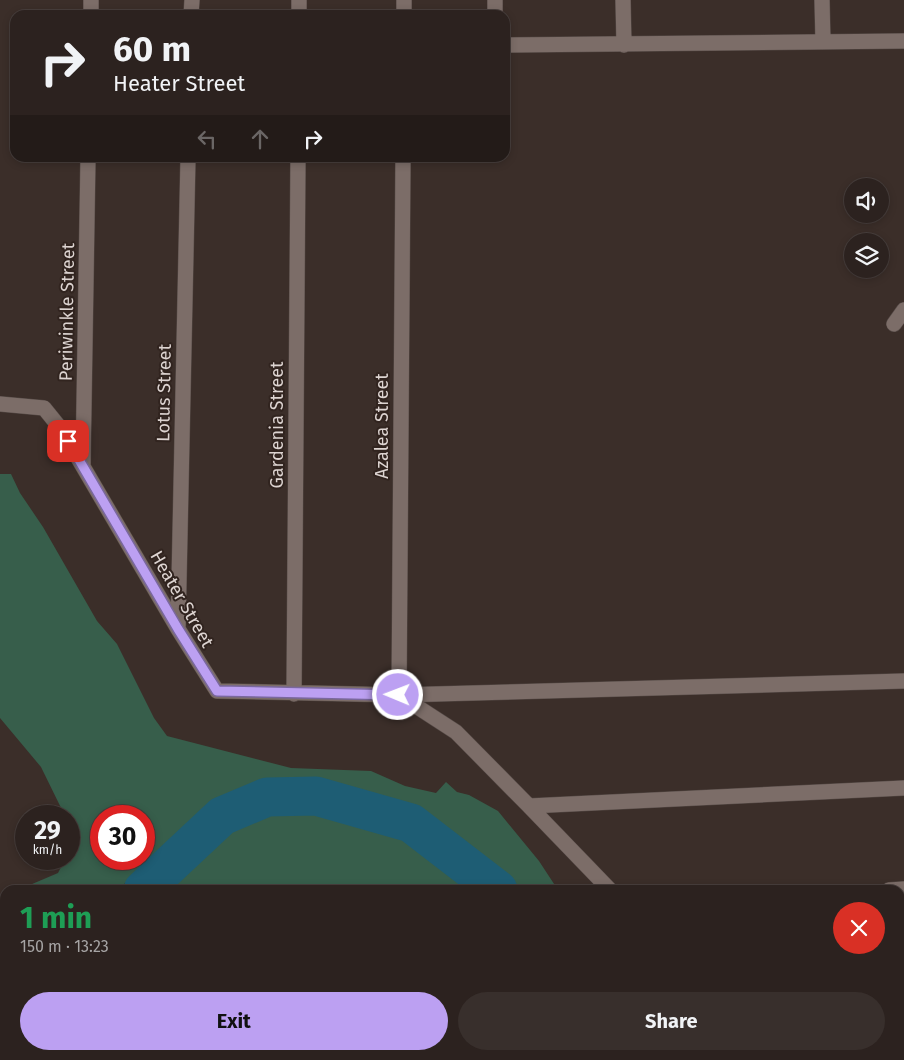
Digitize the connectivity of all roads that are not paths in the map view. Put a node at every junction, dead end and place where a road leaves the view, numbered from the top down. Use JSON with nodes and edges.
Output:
{"nodes":[{"id":1,"x":623,"y":0,"type":"edge"},
{"id":2,"x":822,"y":0,"type":"edge"},
{"id":3,"x":904,"y":41,"type":"edge"},
{"id":4,"x":823,"y":42,"type":"junction"},
{"id":5,"x":510,"y":45,"type":"edge"},
{"id":6,"x":624,"y":45,"type":"junction"},
{"id":7,"x":88,"y":162,"type":"edge"},
{"id":8,"x":188,"y":162,"type":"edge"},
{"id":9,"x":298,"y":162,"type":"edge"},
{"id":10,"x":403,"y":162,"type":"edge"},
{"id":11,"x":904,"y":310,"type":"edge"},
{"id":12,"x":894,"y":324,"type":"dead end"},
{"id":13,"x":0,"y":404,"type":"edge"},
{"id":14,"x":83,"y":467,"type":"junction"},
{"id":15,"x":178,"y":629,"type":"junction"},
{"id":16,"x":904,"y":680,"type":"edge"},
{"id":17,"x":294,"y":694,"type":"junction"},
{"id":18,"x":398,"y":695,"type":"junction"},
{"id":19,"x":904,"y":788,"type":"edge"},
{"id":20,"x":529,"y":806,"type":"junction"},
{"id":21,"x":605,"y":885,"type":"edge"}],
"edges":[{"from":1,"to":6,"type":"street"},
{"from":2,"to":4,"type":"street"},
{"from":3,"to":4,"type":"street"},
{"from":4,"to":6,"type":"street"},
{"from":5,"to":6,"type":"street"},
{"from":7,"to":14,"type":"street","name":"Periwinkle Street"},
{"from":8,"to":15,"type":"street","name":"Lotus Street"},
{"from":9,"to":17,"type":"street","name":"Gardenia Street"},
{"from":10,"to":18,"type":"street","name":"Azalea Street"},
{"from":11,"to":12,"type":"street"},
{"from":13,"to":14,"type":"street","name":"Heater Street"},
{"from":14,"to":15,"type":"street","name":"Heater Street"},
{"from":15,"to":17,"type":"street","name":"Heater Street"},
{"from":16,"to":18,"type":"street","name":"Heater Street"},
{"from":17,"to":18,"type":"street","name":"Heater Street"},
{"from":18,"to":20,"type":"street"},
{"from":19,"to":20,"type":"street"},
{"from":20,"to":21,"type":"street"}]}
